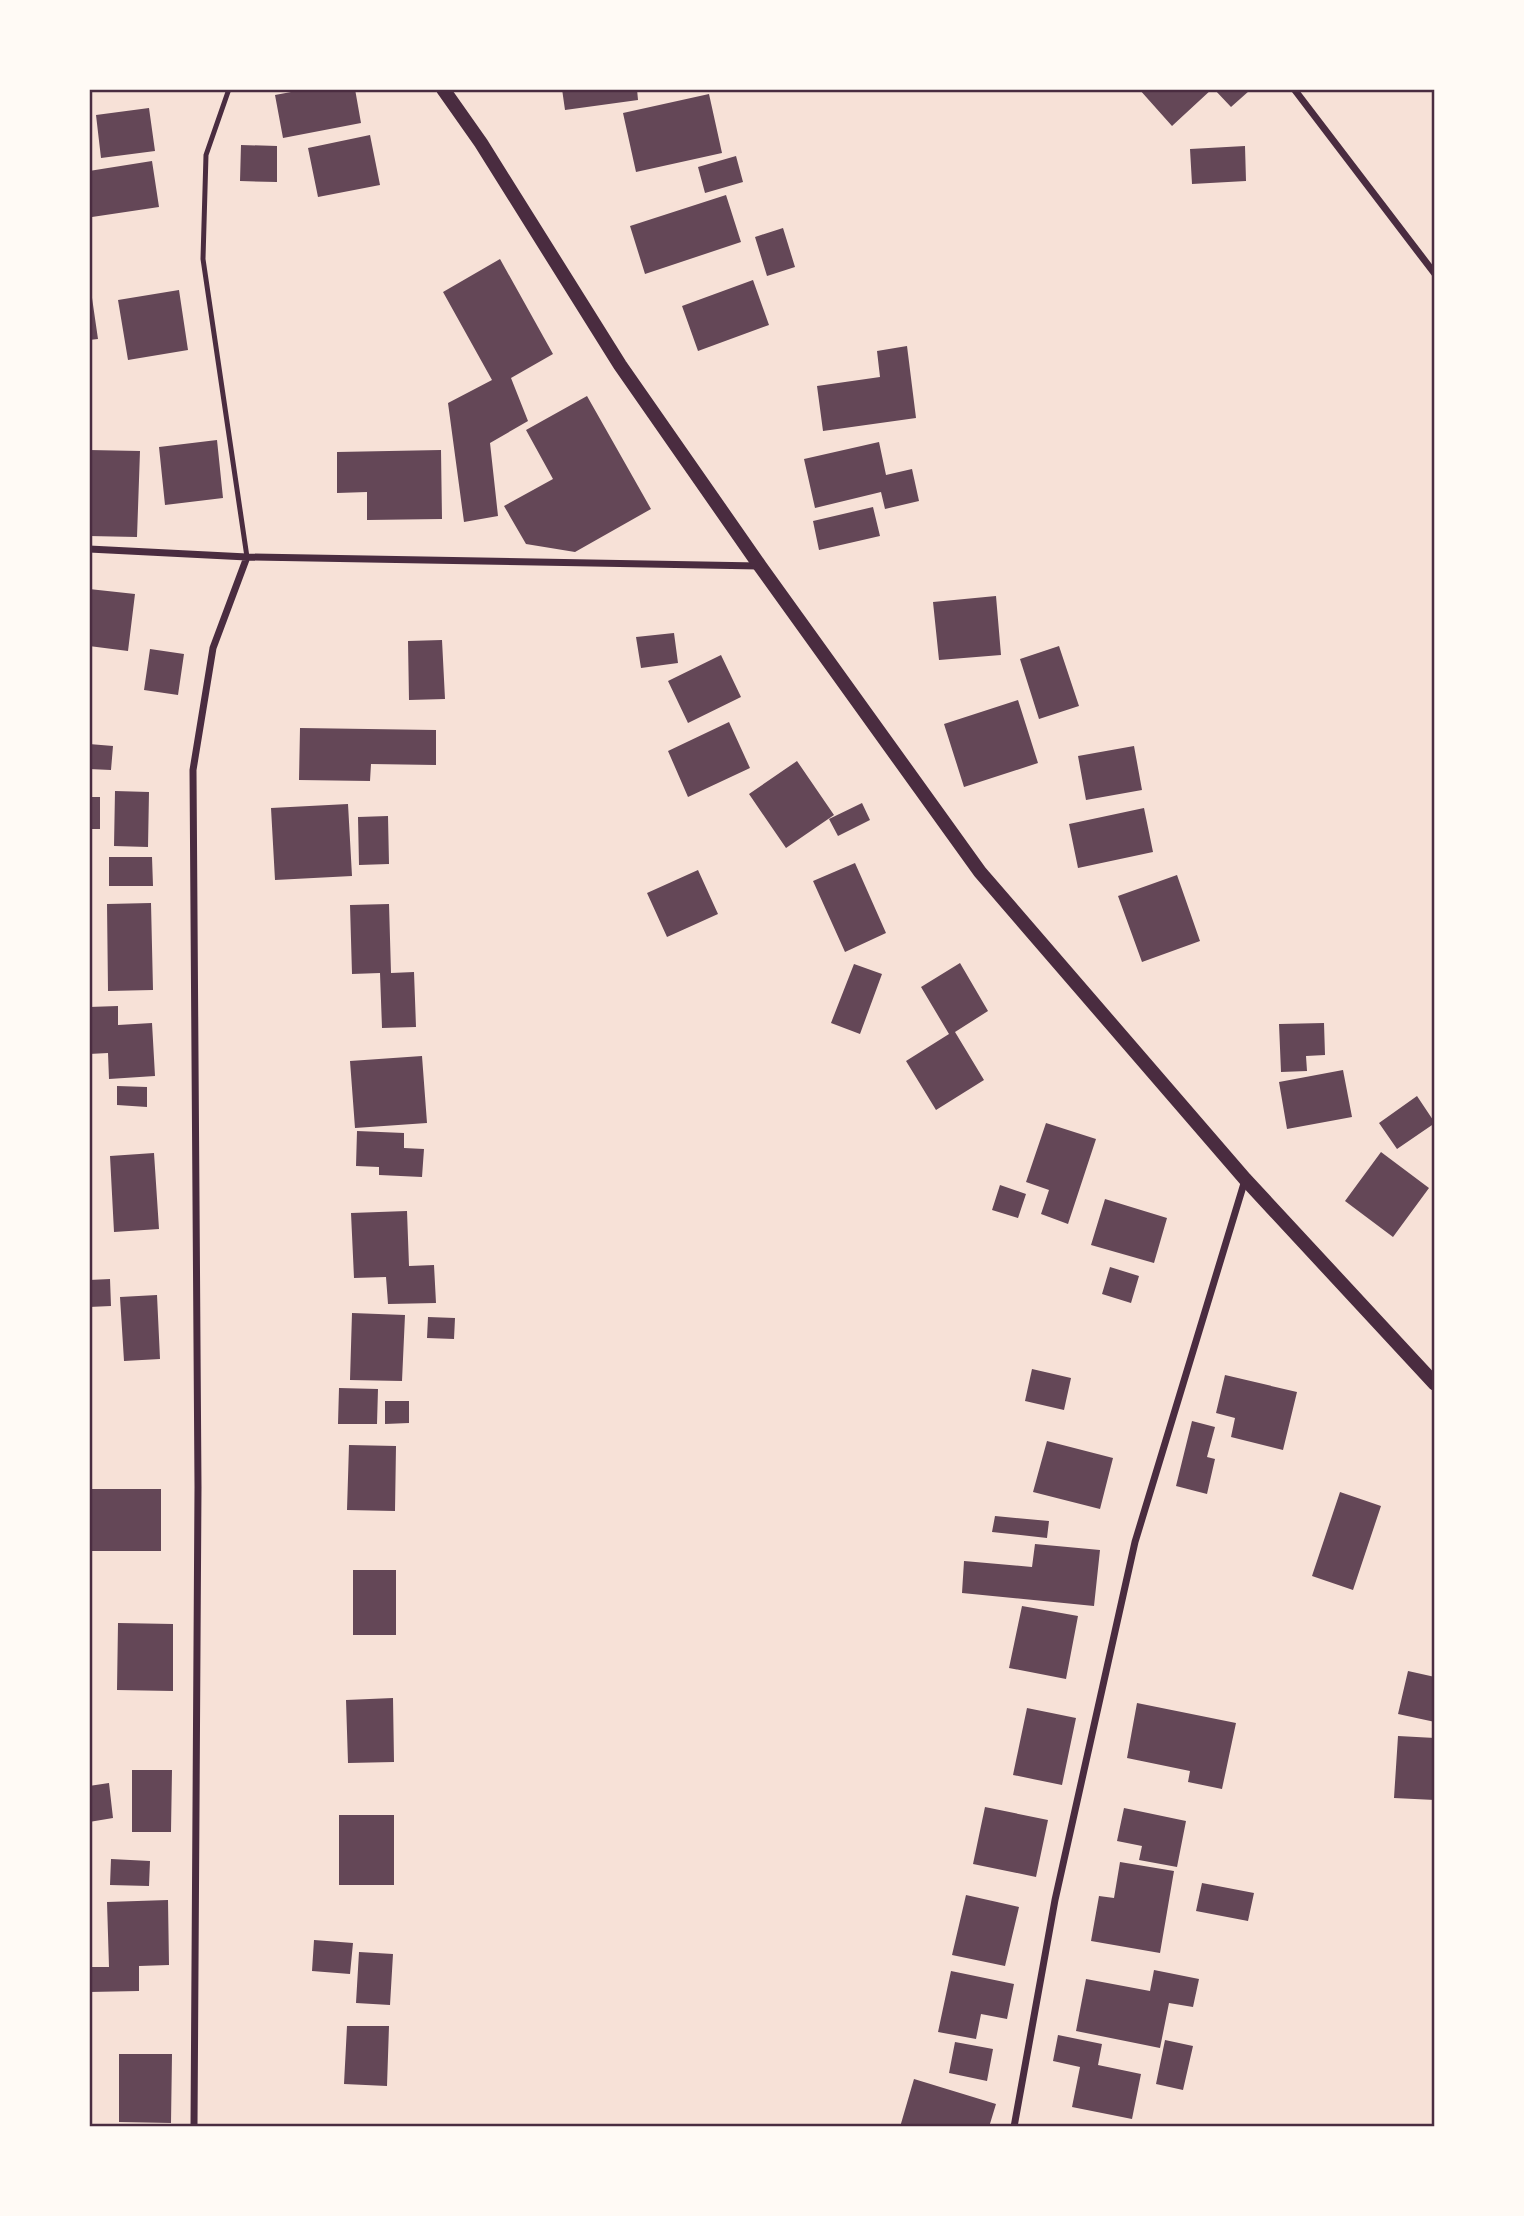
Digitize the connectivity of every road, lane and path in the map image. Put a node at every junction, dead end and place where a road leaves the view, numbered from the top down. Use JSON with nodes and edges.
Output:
{"nodes":[{"id":1,"x":229,"y":89,"type":"edge"},
{"id":2,"x":443,"y":89,"type":"edge"},
{"id":3,"x":1294,"y":89,"type":"edge"},
{"id":4,"x":1435,"y":274,"type":"edge"},
{"id":5,"x":89,"y":549,"type":"edge"},
{"id":6,"x":247,"y":557,"type":"junction"},
{"id":7,"x":760,"y":566,"type":"junction"},
{"id":8,"x":1245,"y":1180,"type":"junction"},
{"id":9,"x":1435,"y":1384,"type":"edge"},
{"id":10,"x":194,"y":2127,"type":"edge"},
{"id":11,"x":1014,"y":2127,"type":"edge"}],
"edges":[{"from":1,"to":6,"type":"lane"},
{"from":2,"to":7,"type":"main road"},
{"from":3,"to":4,"type":"street"},
{"from":5,"to":6,"type":"street"},
{"from":6,"to":7,"type":"street"},
{"from":6,"to":10,"type":"street"},
{"from":7,"to":8,"type":"main road"},
{"from":8,"to":9,"type":"main road"},
{"from":8,"to":11,"type":"street"}]}
